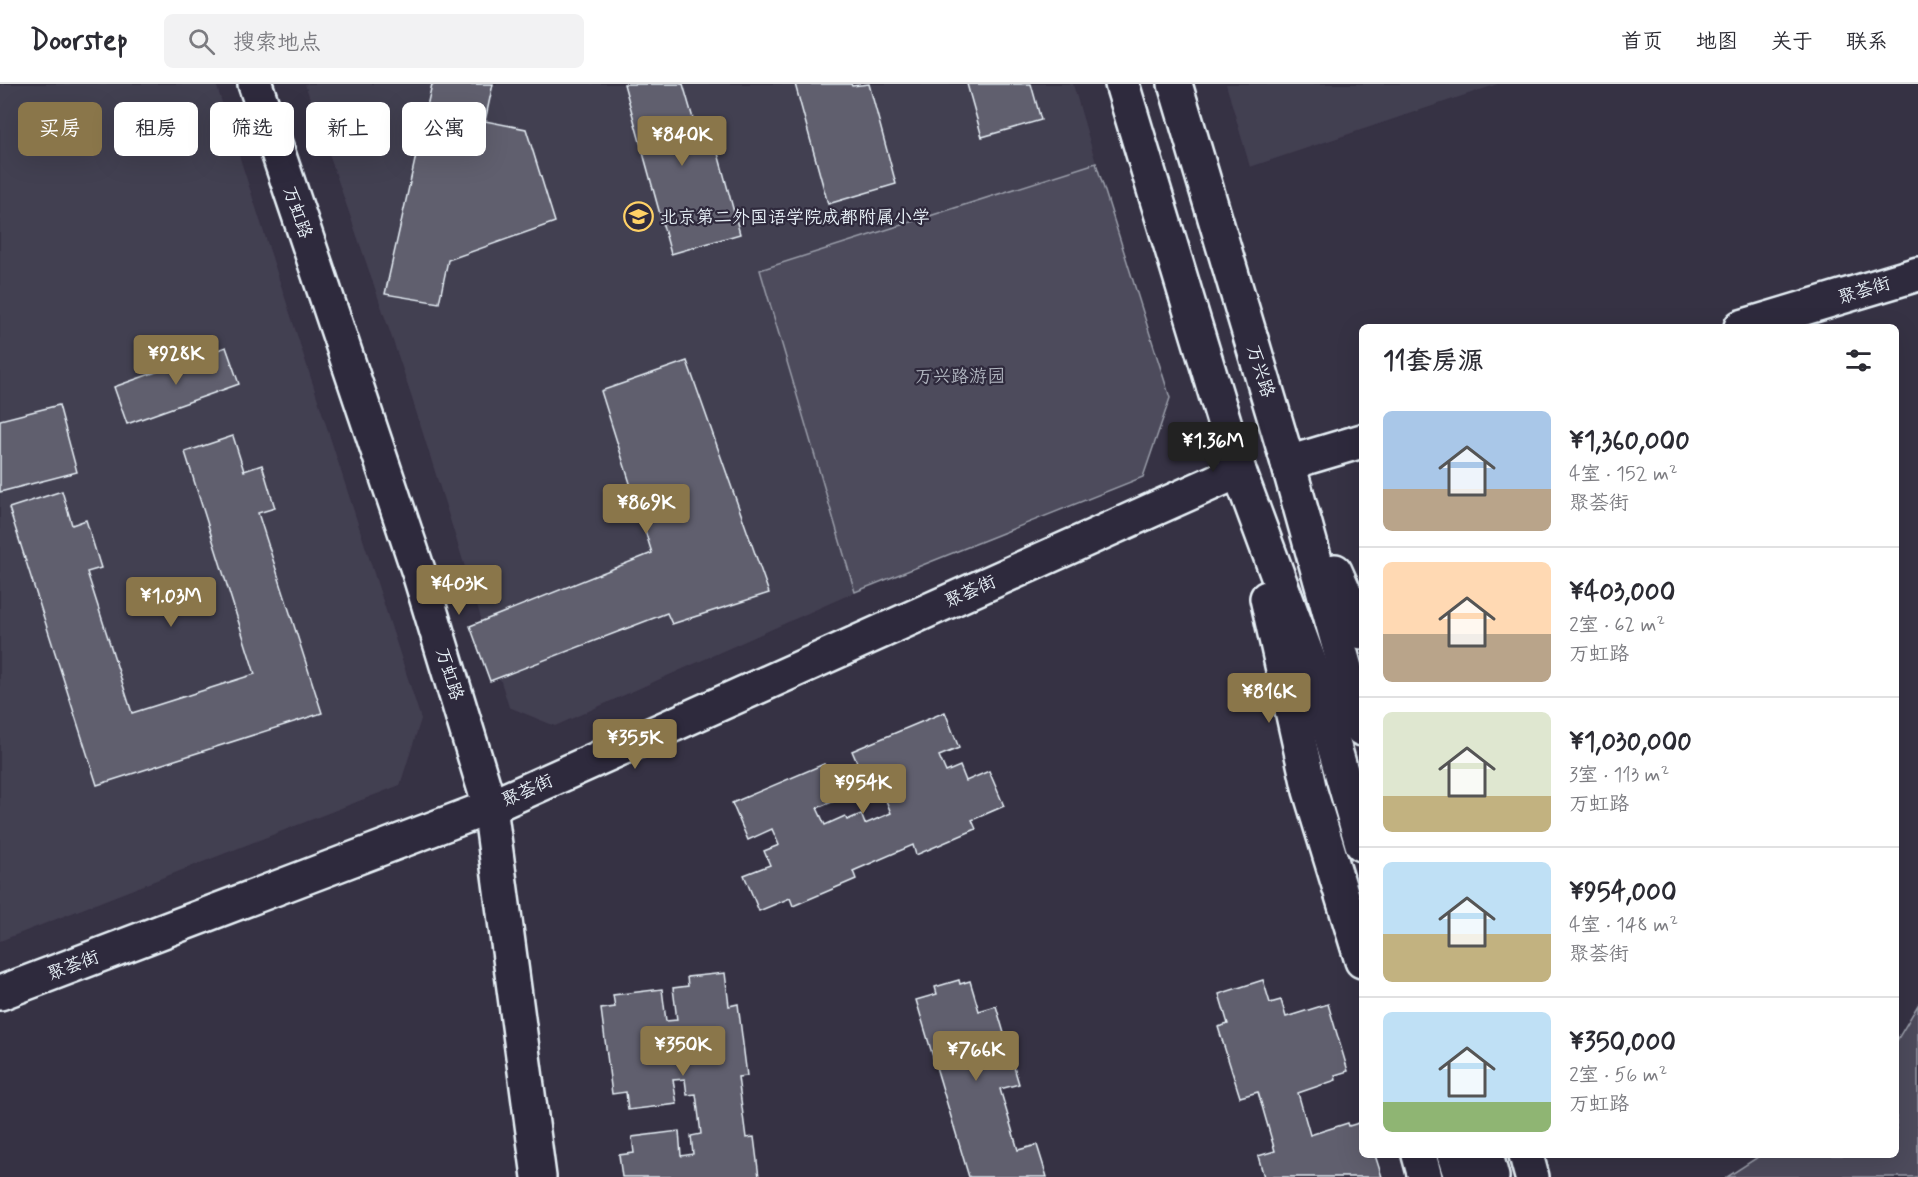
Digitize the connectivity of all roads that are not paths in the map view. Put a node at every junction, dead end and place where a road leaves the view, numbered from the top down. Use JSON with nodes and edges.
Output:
{"nodes":[{"id":1,"x":255,"y":84,"type":"edge"},
{"id":2,"x":1122,"y":84,"type":"edge"},
{"id":3,"x":1175,"y":84,"type":"edge"},
{"id":4,"x":1918,"y":274,"type":"edge"},
{"id":5,"x":1752,"y":324,"type":"edge"},
{"id":6,"x":1359,"y":442,"type":"edge"},
{"id":7,"x":1288,"y":463,"type":"junction"},
{"id":8,"x":1239,"y":471,"type":"junction"},
{"id":9,"x":1359,"y":625,"type":"edge"},
{"id":10,"x":1359,"y":718,"type":"edge"},
{"id":11,"x":490,"y":807,"type":"junction"},
{"id":12,"x":1359,"y":833,"type":"edge"},
{"id":13,"x":1359,"y":951,"type":"edge"},
{"id":14,"x":0,"y":993,"type":"edge"},
{"id":15,"x":1420,"y":1158,"type":"edge"},
{"id":16,"x":1455,"y":1158,"type":"edge"},
{"id":17,"x":1487,"y":1158,"type":"edge"},
{"id":18,"x":1527,"y":1158,"type":"edge"},
{"id":19,"x":539,"y":1177,"type":"edge"},
{"id":20,"x":1425,"y":1177,"type":"edge"},
{"id":21,"x":1461,"y":1177,"type":"edge"},
{"id":22,"x":1492,"y":1177,"type":"edge"},
{"id":23,"x":1532,"y":1177,"type":"edge"}],
"edges":[{"from":1,"to":11,"type":"street","name":"万虹路"},
{"from":2,"to":8,"type":"street"},
{"from":3,"to":7,"type":"street","name":"万兴路"},
{"from":4,"to":5,"type":"street","name":"聚荟街"},
{"from":6,"to":7,"type":"street"},
{"from":7,"to":9,"type":"street"},
{"from":7,"to":10,"type":"street","name":"万兴路"},
{"from":8,"to":11,"type":"street","name":"聚荟街"},
{"from":8,"to":12,"type":"street"},
{"from":8,"to":13,"type":"street"},
{"from":11,"to":14,"type":"street","name":"聚荟街"},
{"from":11,"to":19,"type":"street","name":"万虹路"},
{"from":15,"to":20,"type":"street"},
{"from":16,"to":21,"type":"street"},
{"from":17,"to":22,"type":"street"},
{"from":18,"to":23,"type":"street"}]}
